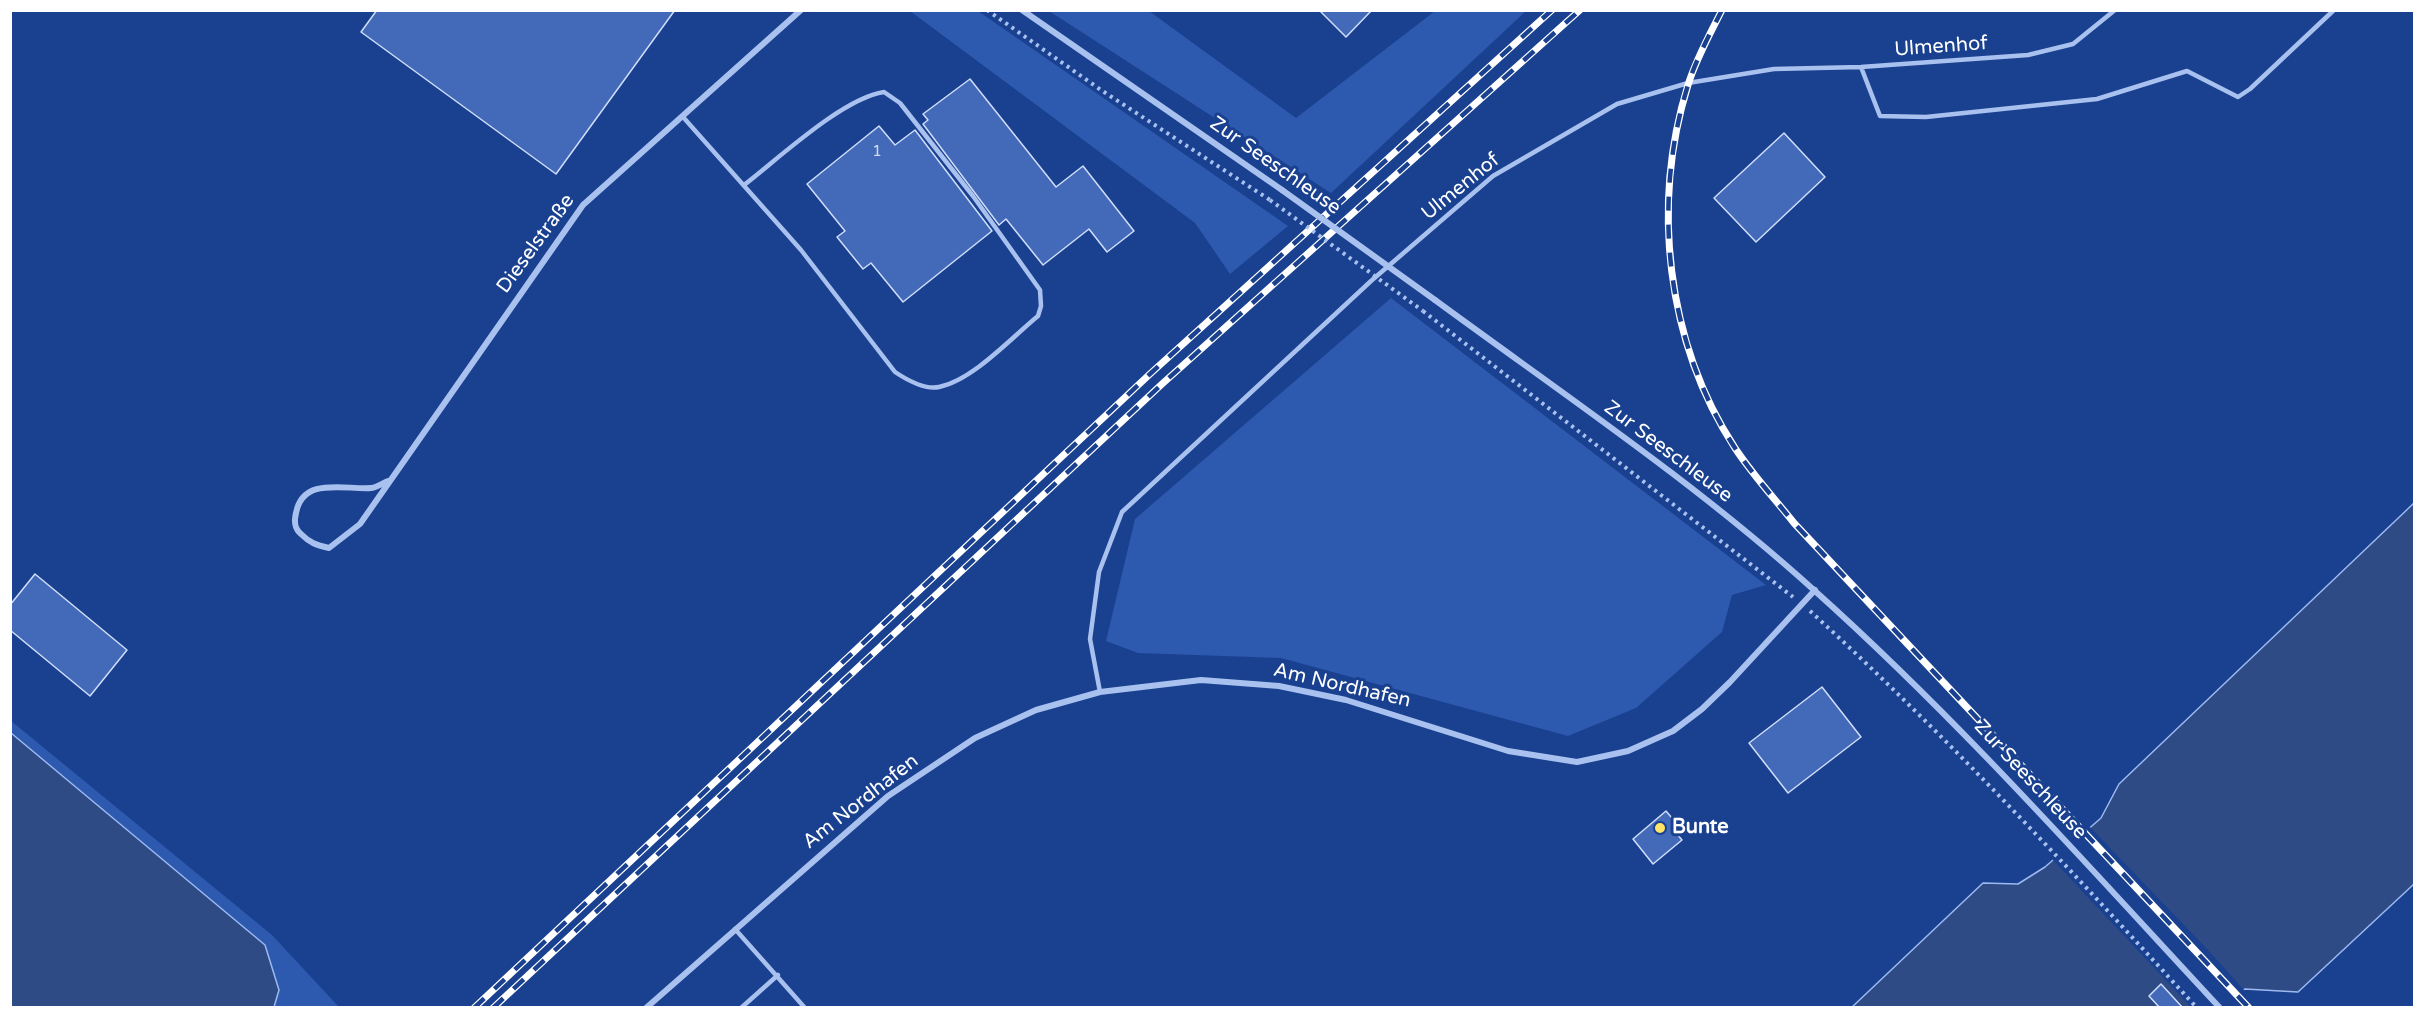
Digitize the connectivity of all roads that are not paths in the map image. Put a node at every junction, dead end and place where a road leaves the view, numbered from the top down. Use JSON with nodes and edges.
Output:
{"nodes":[{"id":1,"x":801,"y":10,"type":"edge"},
{"id":2,"x":1022,"y":10,"type":"edge"},
{"id":3,"x":2115,"y":10,"type":"edge"},
{"id":4,"x":2334,"y":10,"type":"edge"},
{"id":5,"x":1861,"y":67,"type":"junction"},
{"id":6,"x":683,"y":117,"type":"junction"},
{"id":7,"x":744,"y":185,"type":"junction"},
{"id":8,"x":388,"y":481,"type":"junction"},
{"id":9,"x":1815,"y":590,"type":"junction"},
{"id":10,"x":1100,"y":692,"type":"junction"},
{"id":11,"x":735,"y":928,"type":"junction"},
{"id":12,"x":778,"y":975,"type":"junction"},
{"id":13,"x":646,"y":1008,"type":"edge"},
{"id":14,"x":741,"y":1008,"type":"edge"},
{"id":15,"x":805,"y":1008,"type":"edge"},
{"id":16,"x":2220,"y":1008,"type":"edge"}],
"edges":[{"from":1,"to":6,"type":"street","name":"Dieselstraße"},
{"from":2,"to":9,"type":"street","name":"Zur Seeschleuse","bridge":true},
{"from":3,"to":5,"type":"lane","name":"Ulmenhof"},
{"from":4,"to":5,"type":"lane"},
{"from":5,"to":10,"type":"lane","name":"Ulmenhof"},
{"from":6,"to":7,"type":"lane"},
{"from":6,"to":8,"type":"street","name":"Dieselstraße"},
{"from":7,"to":7,"type":"lane"},
{"from":8,"to":8,"type":"street","name":"Dieselstraße"},
{"from":9,"to":10,"type":"street","name":"Am Nordhafen"},
{"from":9,"to":16,"type":"street","name":"Zur Seeschleuse"},
{"from":10,"to":11,"type":"street","name":"Am Nordhafen"},
{"from":11,"to":12,"type":"lane"},
{"from":11,"to":13,"type":"street","name":"Am Nordhafen"},
{"from":12,"to":14,"type":"lane"},
{"from":12,"to":15,"type":"lane"}]}
